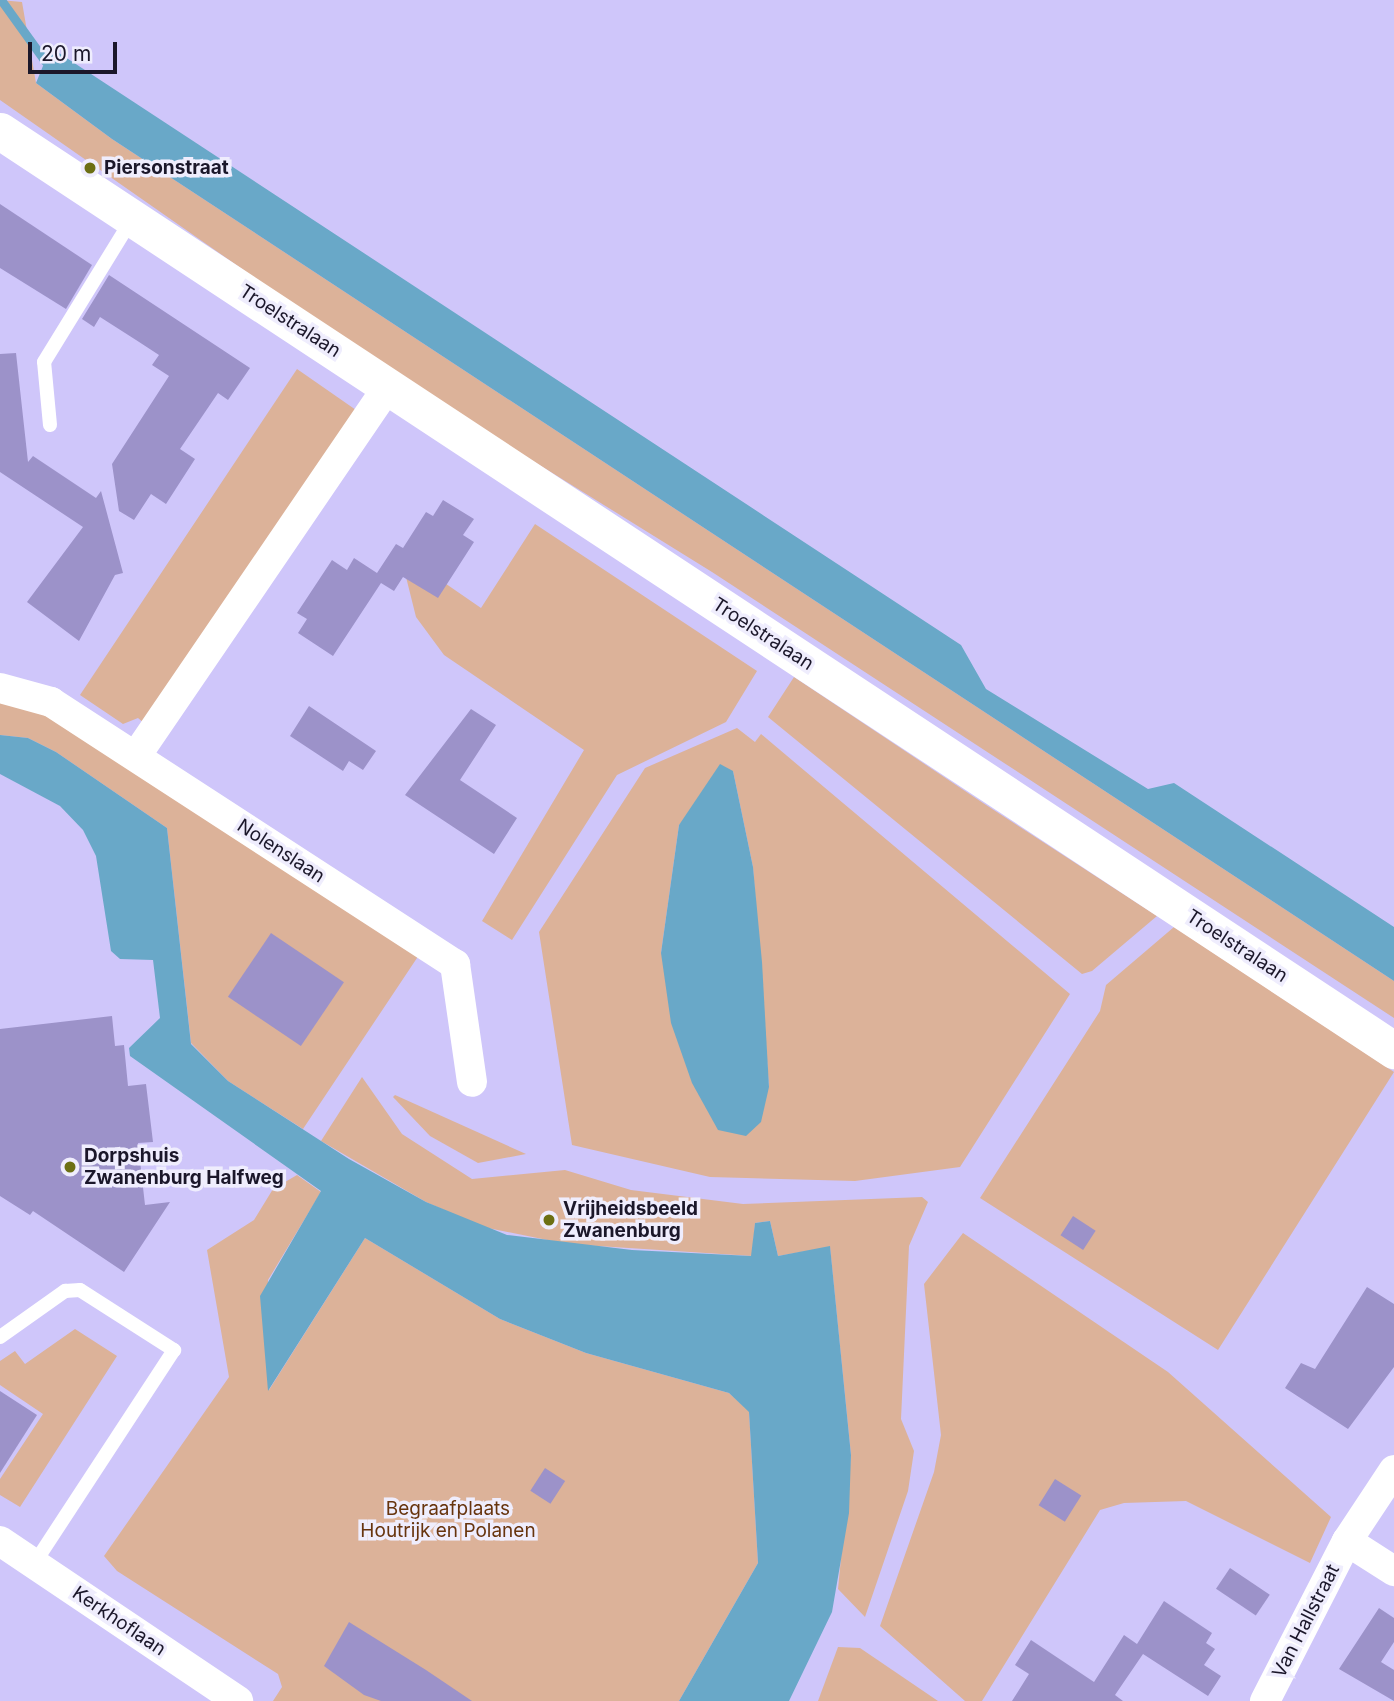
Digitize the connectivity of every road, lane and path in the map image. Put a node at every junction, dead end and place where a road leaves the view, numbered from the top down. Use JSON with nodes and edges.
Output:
{"nodes":[{"id":1,"x":0,"y":131,"type":"edge"},
{"id":2,"x":132,"y":218,"type":"junction"},
{"id":3,"x":388,"y":386,"type":"junction"},
{"id":4,"x":50,"y":425,"type":"dead end"},
{"id":5,"x":0,"y":688,"type":"edge"},
{"id":6,"x":136,"y":757,"type":"junction"},
{"id":7,"x":1394,"y":1050,"type":"edge"},
{"id":8,"x":472,"y":1082,"type":"dead end"},
{"id":9,"x":0,"y":1338,"type":"edge"},
{"id":10,"x":1394,"y":1470,"type":"edge"},
{"id":11,"x":0,"y":1541,"type":"edge"},
{"id":12,"x":1348,"y":1541,"type":"junction"},
{"id":13,"x":34,"y":1564,"type":"junction"},
{"id":14,"x":1394,"y":1571,"type":"edge"},
{"id":15,"x":238,"y":1701,"type":"edge"},
{"id":16,"x":1265,"y":1701,"type":"edge"}],
"edges":[{"from":1,"to":2,"type":"street","name":"Troelstralaan"},
{"from":2,"to":3,"type":"street","name":"Troelstralaan"},
{"from":2,"to":4,"type":"lane"},
{"from":3,"to":6,"type":"street"},
{"from":3,"to":7,"type":"street","name":"Troelstralaan"},
{"from":5,"to":6,"type":"street","name":"Nolenslaan"},
{"from":6,"to":8,"type":"street","name":"Nolenslaan"},
{"from":9,"to":13,"type":"lane"},
{"from":10,"to":12,"type":"street","name":"Van Hallstraat"},
{"from":11,"to":13,"type":"street","name":"Kerkhoflaan"},
{"from":12,"to":14,"type":"street","name":"Van Hallstraat"},
{"from":12,"to":16,"type":"street","name":"Van Hallstraat"},
{"from":13,"to":15,"type":"street","name":"Kerkhoflaan"}]}
